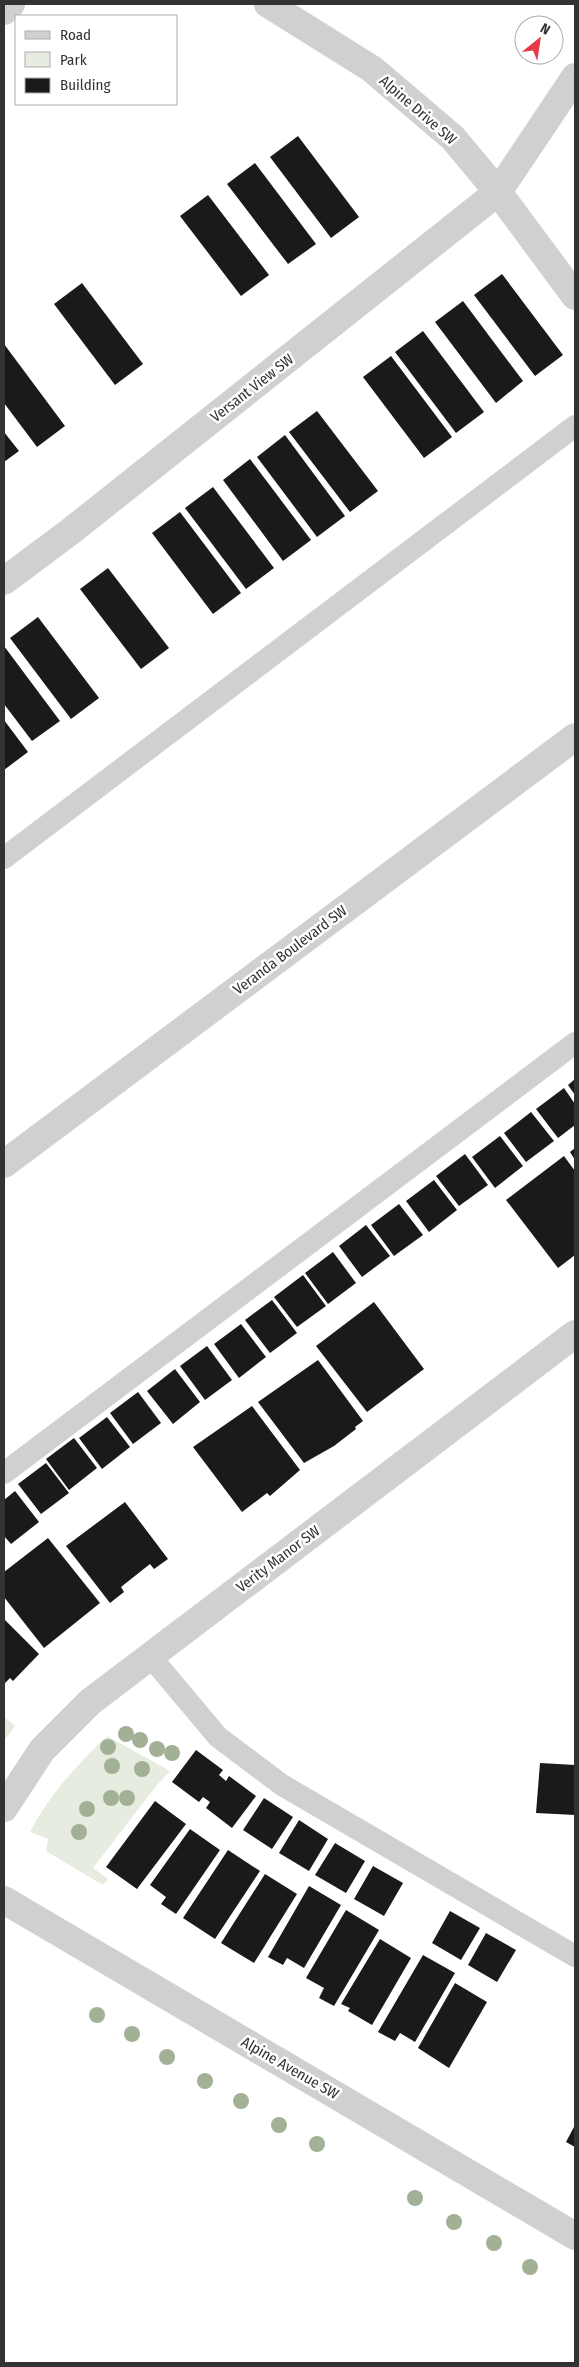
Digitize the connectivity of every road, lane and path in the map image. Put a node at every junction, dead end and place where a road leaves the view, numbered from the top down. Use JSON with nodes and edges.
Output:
{"nodes":[{"id":1,"x":11,"y":4,"type":"edge"},
{"id":2,"x":268,"y":4,"type":"edge"},
{"id":3,"x":4,"y":11,"type":"edge"},
{"id":4,"x":575,"y":77,"type":"edge"},
{"id":5,"x":498,"y":192,"type":"junction"},
{"id":6,"x":575,"y":296,"type":"edge"},
{"id":7,"x":575,"y":426,"type":"edge"},
{"id":8,"x":4,"y":581,"type":"edge"},
{"id":9,"x":575,"y":737,"type":"edge"},
{"id":10,"x":4,"y":858,"type":"edge"},
{"id":11,"x":575,"y":1044,"type":"edge"},
{"id":12,"x":4,"y":1164,"type":"edge"},
{"id":13,"x":575,"y":1334,"type":"edge"},
{"id":14,"x":4,"y":1473,"type":"edge"},
{"id":15,"x":150,"y":1656,"type":"junction"},
{"id":16,"x":4,"y":1808,"type":"edge"},
{"id":17,"x":4,"y":1900,"type":"edge"},
{"id":18,"x":575,"y":1956,"type":"edge"},
{"id":19,"x":575,"y":2236,"type":"edge"}],
"edges":[{"from":1,"to":3,"type":"street"},
{"from":2,"to":5,"type":"street","name":"Alpine Drive SW"},
{"from":4,"to":5,"type":"street","name":"Versant View SW"},
{"from":5,"to":6,"type":"street","name":"Alpine Drive SW"},
{"from":5,"to":8,"type":"street","name":"Versant View SW"},
{"from":7,"to":10,"type":"lane"},
{"from":9,"to":12,"type":"street","name":"Veranda Boulevard SW"},
{"from":11,"to":14,"type":"lane"},
{"from":13,"to":15,"type":"street","name":"Verity Manor SW"},
{"from":15,"to":16,"type":"street","name":"Verity Manor SW"},
{"from":15,"to":18,"type":"lane"},
{"from":17,"to":19,"type":"street","name":"Alpine Avenue SW"}]}
